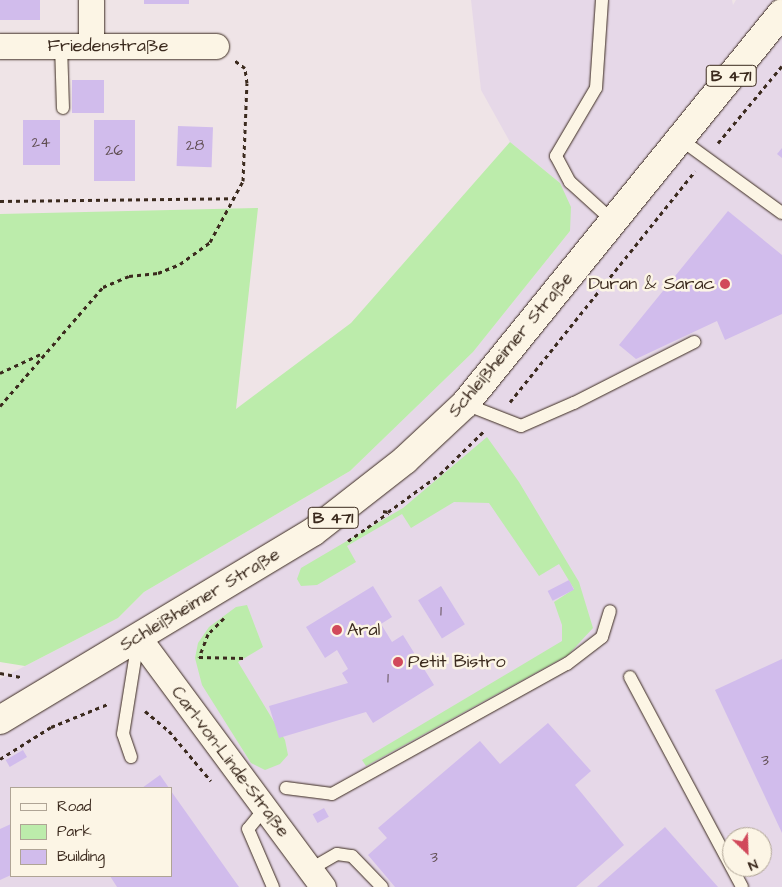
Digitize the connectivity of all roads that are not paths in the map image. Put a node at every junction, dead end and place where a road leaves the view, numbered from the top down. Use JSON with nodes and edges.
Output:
{"nodes":[{"id":1,"x":91,"y":0,"type":"edge"},
{"id":2,"x":602,"y":0,"type":"edge"},
{"id":3,"x":782,"y":13,"type":"edge"},
{"id":4,"x":91,"y":45,"type":"junction"},
{"id":5,"x":0,"y":46,"type":"edge"},
{"id":6,"x":60,"y":46,"type":"junction"},
{"id":7,"x":216,"y":46,"type":"road end"},
{"id":8,"x":63,"y":108,"type":"dead end"},
{"id":9,"x":680,"y":139,"type":"junction"},
{"id":10,"x":782,"y":213,"type":"edge"},
{"id":11,"x":612,"y":221,"type":"junction"},
{"id":12,"x":694,"y":342,"type":"dead end"},
{"id":13,"x":465,"y":404,"type":"junction"},
{"id":14,"x":610,"y":611,"type":"dead end"},
{"id":15,"x":138,"y":637,"type":"junction"},
{"id":16,"x":630,"y":677,"type":"dead end"},
{"id":17,"x":0,"y":720,"type":"edge"},
{"id":18,"x":131,"y":757,"type":"dead end"},
{"id":19,"x":286,"y":788,"type":"dead end"},
{"id":20,"x":266,"y":807,"type":"junction"},
{"id":21,"x":316,"y":878,"type":"edge"},
{"id":22,"x":273,"y":887,"type":"edge"},
{"id":23,"x":382,"y":887,"type":"edge"},
{"id":24,"x":742,"y":887,"type":"edge"}],
"edges":[{"from":1,"to":4,"type":"street"},
{"from":2,"to":11,"type":"lane"},
{"from":3,"to":9,"type":"main road","name":"Schleißheimer Straße","number":"B 471"},
{"from":4,"to":6,"type":"street","name":"Friedenstraße"},
{"from":4,"to":7,"type":"street","name":"Friedenstraße"},
{"from":5,"to":6,"type":"street","name":"Friedenstraße"},
{"from":6,"to":8,"type":"lane"},
{"from":9,"to":10,"type":"lane"},
{"from":9,"to":11,"type":"main road","name":"Schleißheimer Straße","number":"B 471"},
{"from":11,"to":13,"type":"main road","name":"Schleißheimer Straße","number":"B 471"},
{"from":12,"to":13,"type":"lane"},
{"from":13,"to":15,"type":"main road","name":"Schleißheimer Straße","number":"B 471"},
{"from":14,"to":19,"type":"lane"},
{"from":15,"to":17,"type":"main road","name":"Schleißheimer Straße","number":"B 471"},
{"from":15,"to":18,"type":"lane"},
{"from":15,"to":20,"type":"street","name":"Carl-von-Linde-Straße"},
{"from":16,"to":24,"type":"lane"},
{"from":20,"to":21,"type":"street","name":"Carl-von-Linde-Straße"},
{"from":20,"to":22,"type":"lane"},
{"from":21,"to":23,"type":"lane"}]}
